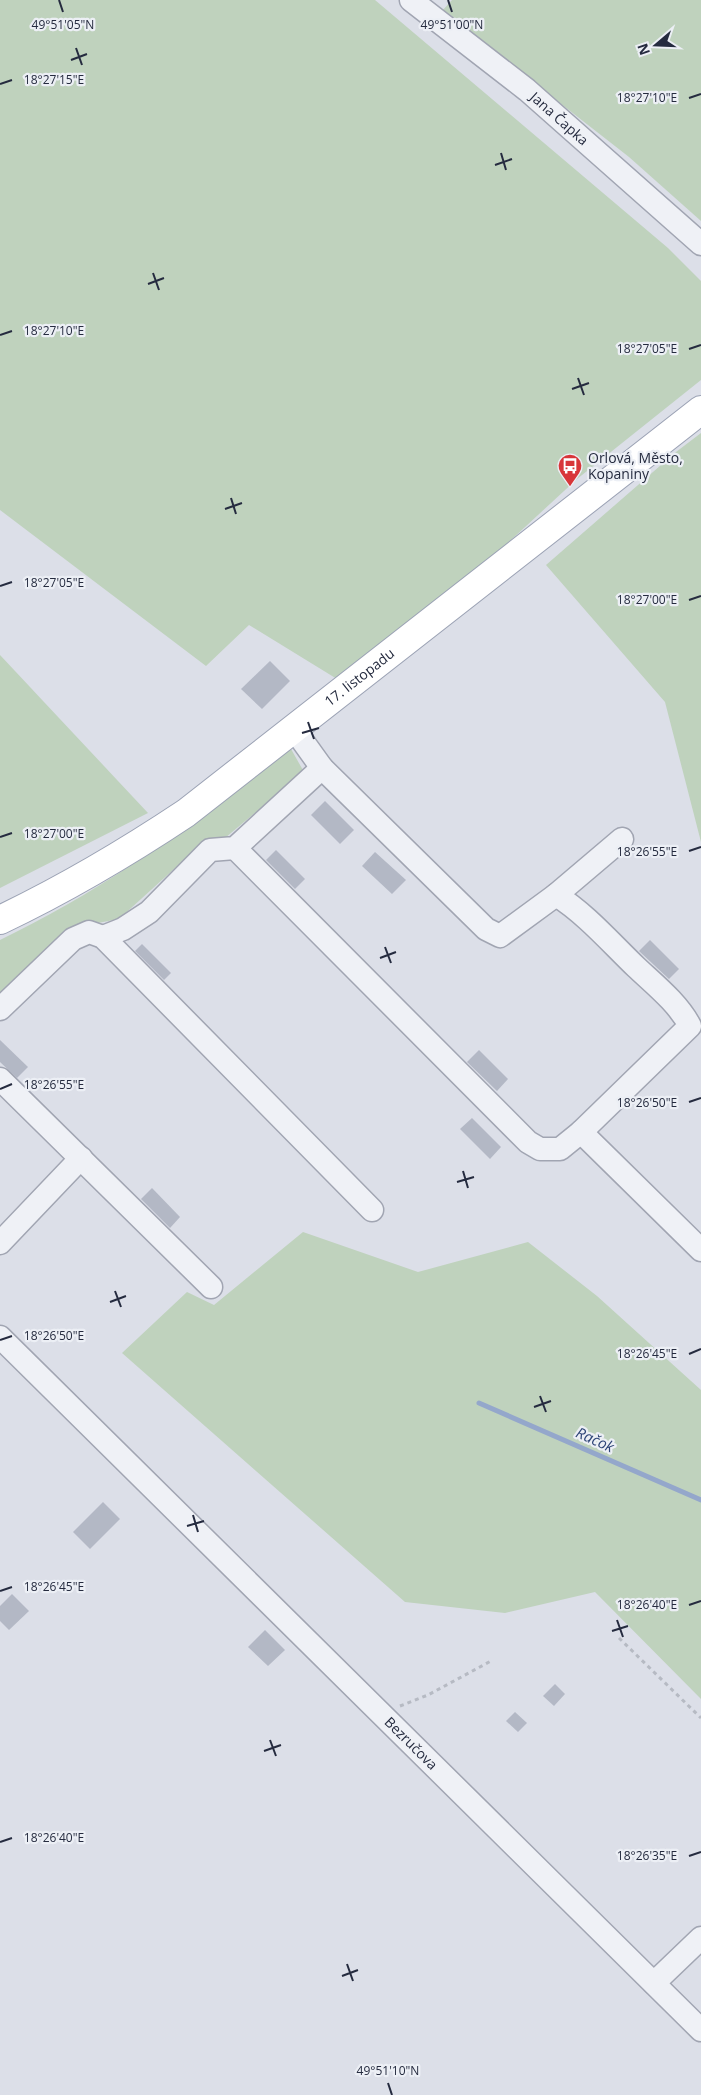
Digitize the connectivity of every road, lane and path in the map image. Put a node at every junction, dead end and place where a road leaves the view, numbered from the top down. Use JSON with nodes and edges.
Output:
{"nodes":[{"id":1,"x":412,"y":0,"type":"edge"},
{"id":2,"x":701,"y":244,"type":"edge"},
{"id":3,"x":701,"y":410,"type":"edge"},
{"id":4,"x":294,"y":729,"type":"junction"},
{"id":5,"x":322,"y":768,"type":"junction"},
{"id":6,"x":622,"y":839,"type":"dead end"},
{"id":7,"x":234,"y":848,"type":"junction"},
{"id":8,"x":556,"y":895,"type":"junction"},
{"id":9,"x":0,"y":920,"type":"edge"},
{"id":10,"x":103,"y":937,"type":"junction"},
{"id":11,"x":0,"y":1009,"type":"edge"},
{"id":12,"x":0,"y":1079,"type":"edge"},
{"id":13,"x":581,"y":1132,"type":"junction"},
{"id":14,"x":81,"y":1158,"type":"junction"},
{"id":15,"x":372,"y":1210,"type":"dead end"},
{"id":16,"x":0,"y":1243,"type":"edge"},
{"id":17,"x":701,"y":1250,"type":"edge"},
{"id":18,"x":211,"y":1287,"type":"dead end"},
{"id":19,"x":0,"y":1337,"type":"edge"},
{"id":20,"x":619,"y":1638,"type":"dead end"},
{"id":21,"x":491,"y":1660,"type":"dead end"},
{"id":22,"x":381,"y":1715,"type":"junction"},
{"id":23,"x":701,"y":1718,"type":"edge"},
{"id":24,"x":701,"y":1938,"type":"edge"},
{"id":25,"x":654,"y":1983,"type":"junction"},
{"id":26,"x":701,"y":2030,"type":"edge"}],
"edges":[{"from":1,"to":2,"type":"street","name":"Jana Čapka"},
{"from":3,"to":4,"type":"main road","name":"17. listopadu"},
{"from":4,"to":5,"type":"street"},
{"from":4,"to":9,"type":"main road","name":"17. listopadu"},
{"from":5,"to":7,"type":"street"},
{"from":5,"to":8,"type":"street"},
{"from":6,"to":8,"type":"street"},
{"from":7,"to":10,"type":"street"},
{"from":7,"to":13,"type":"street"},
{"from":8,"to":13,"type":"street"},
{"from":10,"to":11,"type":"street"},
{"from":10,"to":15,"type":"street"},
{"from":12,"to":14,"type":"street"},
{"from":13,"to":17,"type":"street"},
{"from":14,"to":16,"type":"street"},
{"from":14,"to":18,"type":"street"},
{"from":19,"to":22,"type":"street","name":"Bezručova"},
{"from":20,"to":23,"type":"path"},
{"from":21,"to":22,"type":"path"},
{"from":22,"to":25,"type":"street","name":"Bezručova"},
{"from":24,"to":25,"type":"street"},
{"from":25,"to":26,"type":"street","name":"Bezručova"}]}
